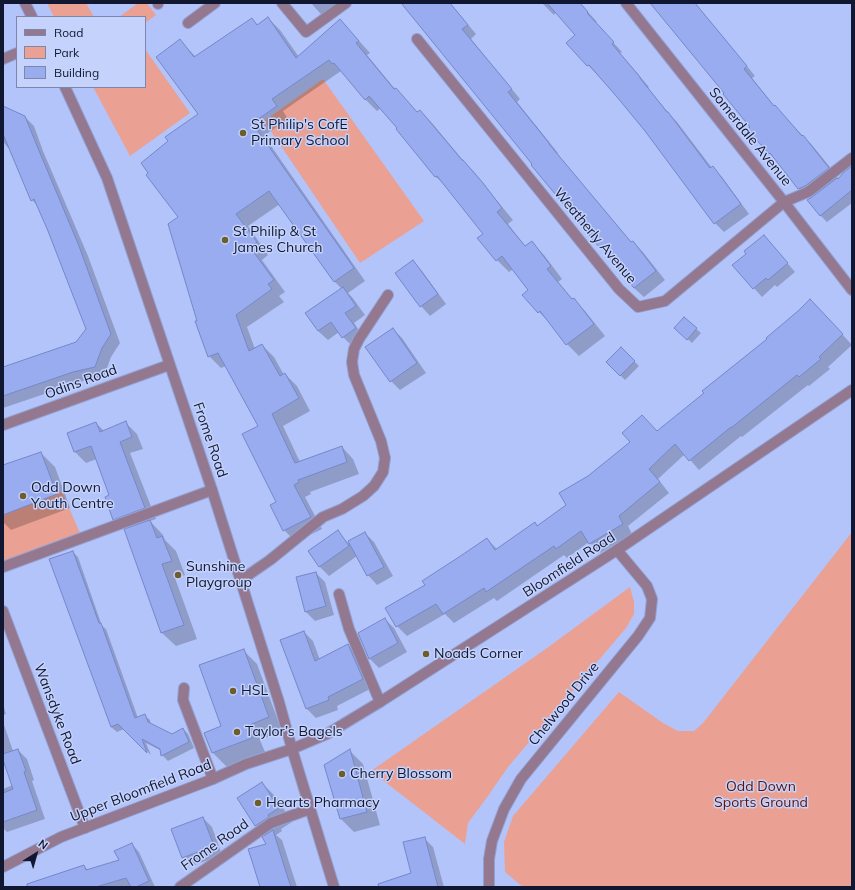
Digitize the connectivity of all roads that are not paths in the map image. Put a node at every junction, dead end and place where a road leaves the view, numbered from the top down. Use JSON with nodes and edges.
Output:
{"nodes":[{"id":1,"x":25,"y":3,"type":"edge"},
{"id":2,"x":214,"y":3,"type":"edge"},
{"id":3,"x":282,"y":3,"type":"edge"},
{"id":4,"x":346,"y":3,"type":"edge"},
{"id":5,"x":626,"y":3,"type":"edge"},
{"id":6,"x":32,"y":16,"type":"edge"},
{"id":7,"x":188,"y":24,"type":"dead end"},
{"id":8,"x":417,"y":39,"type":"dead end"},
{"id":9,"x":16,"y":53,"type":"edge"},
{"id":10,"x":3,"y":59,"type":"edge"},
{"id":11,"x":65,"y":88,"type":"edge"},
{"id":12,"x":852,"y":158,"type":"edge"},
{"id":13,"x":784,"y":202,"type":"junction"},
{"id":14,"x":852,"y":290,"type":"edge"},
{"id":15,"x":388,"y":295,"type":"dead end"},
{"id":16,"x":169,"y":365,"type":"junction"},
{"id":17,"x":852,"y":390,"type":"edge"},
{"id":18,"x":3,"y":425,"type":"edge"},
{"id":19,"x":212,"y":490,"type":"junction"},
{"id":20,"x":617,"y":550,"type":"junction"},
{"id":21,"x":3,"y":567,"type":"edge"},
{"id":22,"x":241,"y":580,"type":"junction"},
{"id":23,"x":339,"y":594,"type":"dead end"},
{"id":24,"x":3,"y":611,"type":"edge"},
{"id":25,"x":184,"y":688,"type":"dead end"},
{"id":26,"x":380,"y":702,"type":"junction"},
{"id":27,"x":292,"y":749,"type":"junction"},
{"id":28,"x":213,"y":779,"type":"junction"},
{"id":29,"x":310,"y":809,"type":"junction"},
{"id":30,"x":85,"y":828,"type":"junction"},
{"id":31,"x":3,"y":867,"type":"edge"},
{"id":32,"x":180,"y":887,"type":"edge"},
{"id":33,"x":334,"y":887,"type":"edge"},
{"id":34,"x":489,"y":887,"type":"edge"}],
"edges":[{"from":1,"to":6,"type":"street"},
{"from":2,"to":7,"type":"street"},
{"from":3,"to":4,"type":"street"},
{"from":5,"to":13,"type":"street","name":"Somerdale Avenue"},
{"from":8,"to":13,"type":"street","name":"Weatherly Avenue"},
{"from":9,"to":10,"type":"street"},
{"from":11,"to":16,"type":"street","name":"Frome Road"},
{"from":12,"to":13,"type":"street"},
{"from":13,"to":14,"type":"street","name":"Somerdale Avenue"},
{"from":15,"to":22,"type":"street"},
{"from":16,"to":18,"type":"street","name":"Odins Road"},
{"from":16,"to":19,"type":"street","name":"Frome Road"},
{"from":17,"to":20,"type":"street","name":"Bloomfield Road"},
{"from":19,"to":21,"type":"street"},
{"from":19,"to":22,"type":"street","name":"Frome Road"},
{"from":20,"to":26,"type":"street","name":"Bloomfield Road"},
{"from":20,"to":34,"type":"street","name":"Chelwood Drive"},
{"from":22,"to":27,"type":"street","name":"Frome Road"},
{"from":23,"to":26,"type":"street"},
{"from":24,"to":30,"type":"street","name":"Wansdyke Road"},
{"from":25,"to":28,"type":"street"},
{"from":26,"to":27,"type":"street","name":"Bloomfield Road"},
{"from":27,"to":28,"type":"street","name":"Upper Bloomfield Road"},
{"from":27,"to":29,"type":"street","name":"Frome Road"},
{"from":28,"to":30,"type":"street","name":"Upper Bloomfield Road"},
{"from":29,"to":32,"type":"street","name":"Frome Road"},
{"from":29,"to":33,"type":"street","name":"Frome Road"},
{"from":30,"to":31,"type":"street","name":"Upper Bloomfield Road"}]}
